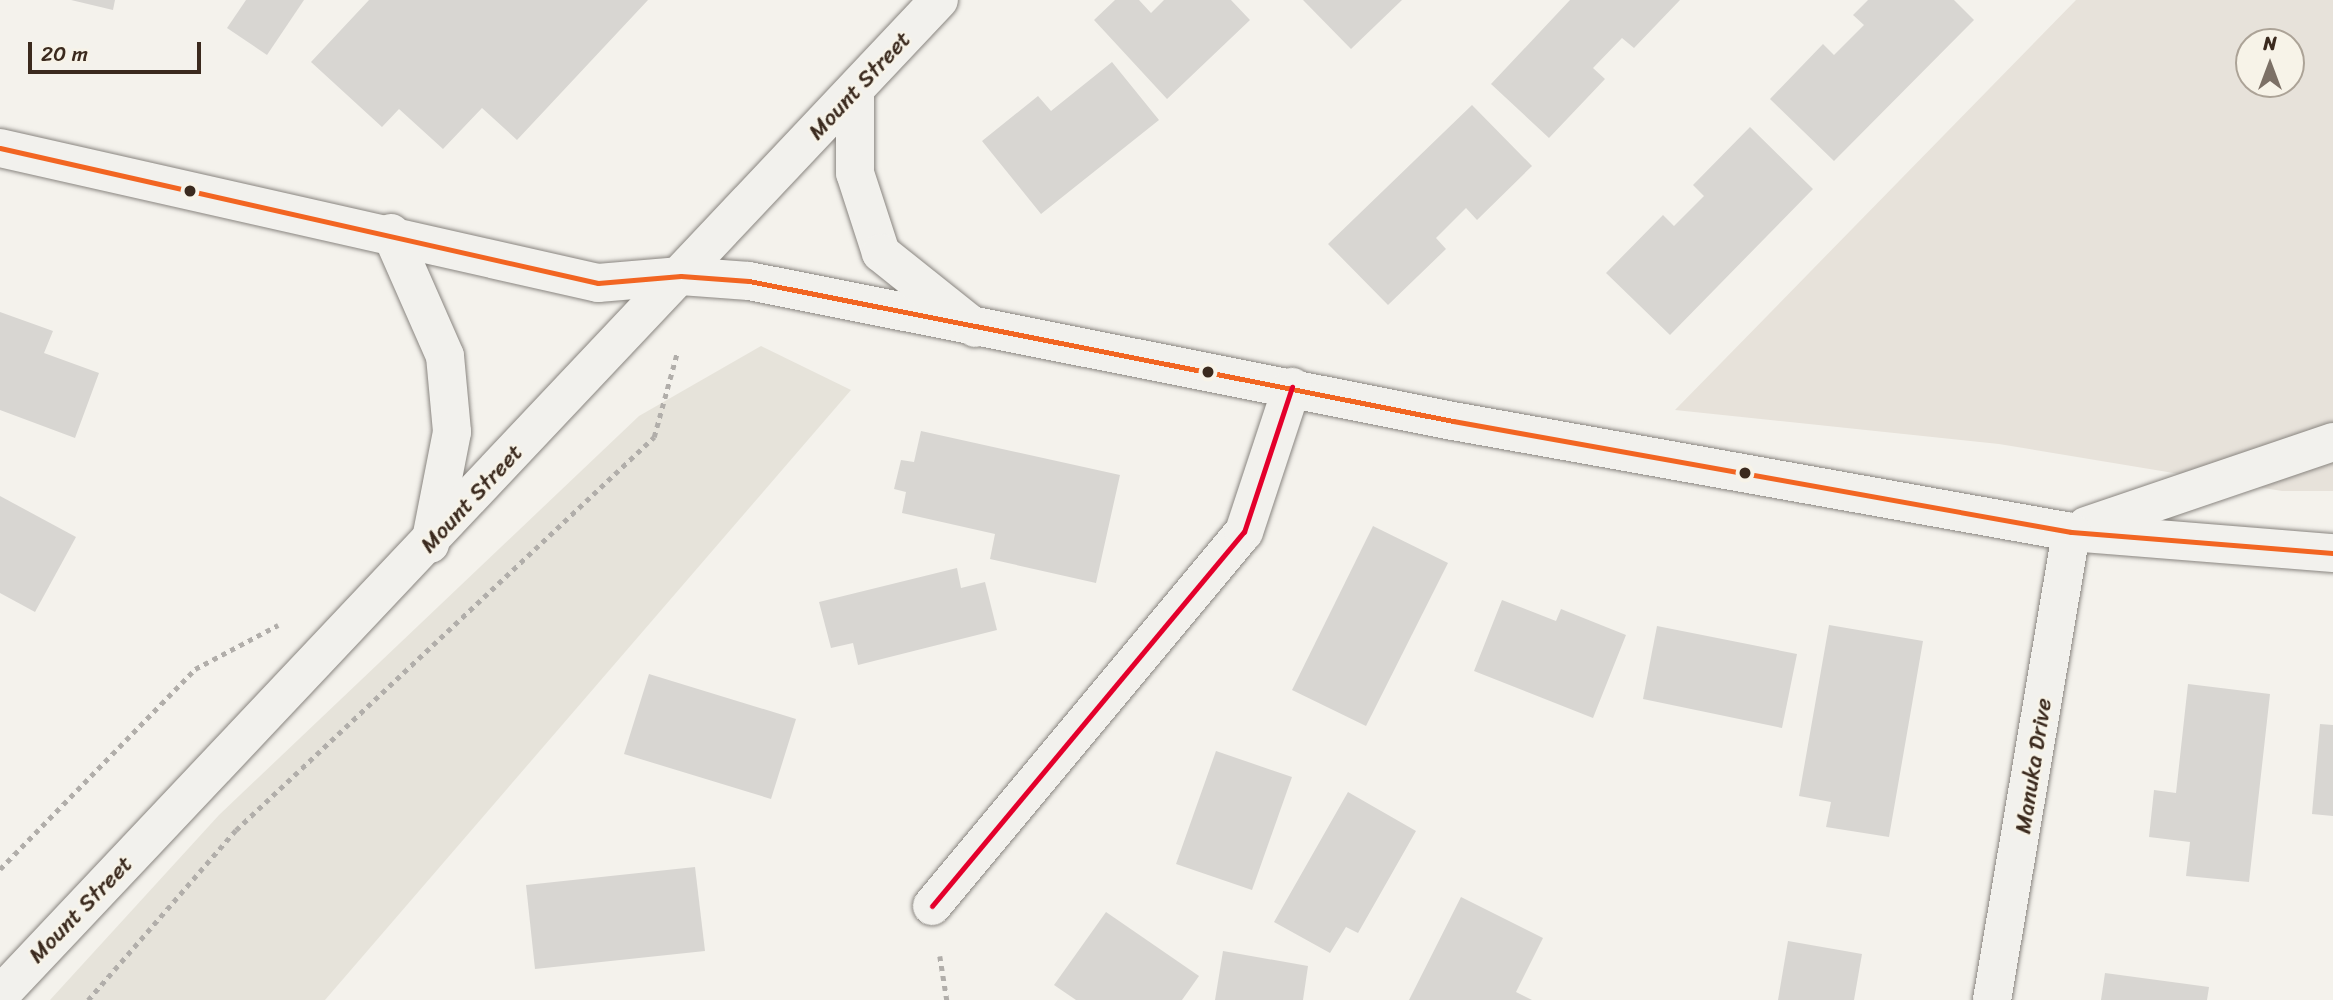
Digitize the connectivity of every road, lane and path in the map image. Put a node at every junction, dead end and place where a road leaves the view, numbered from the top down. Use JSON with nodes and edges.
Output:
{"nodes":[{"id":1,"x":939,"y":0,"type":"edge"},
{"id":2,"x":855,"y":91,"type":"junction"},
{"id":3,"x":0,"y":148,"type":"edge"},
{"id":4,"x":391,"y":233,"type":"junction"},
{"id":5,"x":681,"y":275,"type":"junction"},
{"id":6,"x":975,"y":328,"type":"junction"},
{"id":7,"x":1292,"y":387,"type":"junction"},
{"id":8,"x":2333,"y":442,"type":"edge"},
{"id":9,"x":2071,"y":531,"type":"junction"},
{"id":10,"x":430,"y":544,"type":"junction"},
{"id":11,"x":2333,"y":553,"type":"edge"},
{"id":12,"x":282,"y":623,"type":"dead end"},
{"id":13,"x":0,"y":869,"type":"edge"},
{"id":14,"x":932,"y":906,"type":"dead end"},
{"id":15,"x":0,"y":995,"type":"edge"},
{"id":16,"x":88,"y":1000,"type":"edge"},
{"id":17,"x":1992,"y":1000,"type":"edge"}],
"edges":[{"from":1,"to":2,"type":"main road","name":"Mount Street"},
{"from":2,"to":5,"type":"main road","name":"Mount Street"},
{"from":2,"to":6,"type":"main road"},
{"from":3,"to":4,"type":"main road"},
{"from":4,"to":5,"type":"main road"},
{"from":4,"to":10,"type":"main road"},
{"from":5,"to":6,"type":"main road"},
{"from":5,"to":10,"type":"main road","name":"Mount Street"},
{"from":5,"to":16,"type":"path"},
{"from":6,"to":7,"type":"main road"},
{"from":7,"to":9,"type":"main road"},
{"from":7,"to":14,"type":"main road"},
{"from":8,"to":9,"type":"main road"},
{"from":9,"to":11,"type":"main road"},
{"from":9,"to":17,"type":"main road","name":"Manuka Drive"},
{"from":10,"to":15,"type":"main road","name":"Mount Street"},
{"from":12,"to":13,"type":"path"}]}
